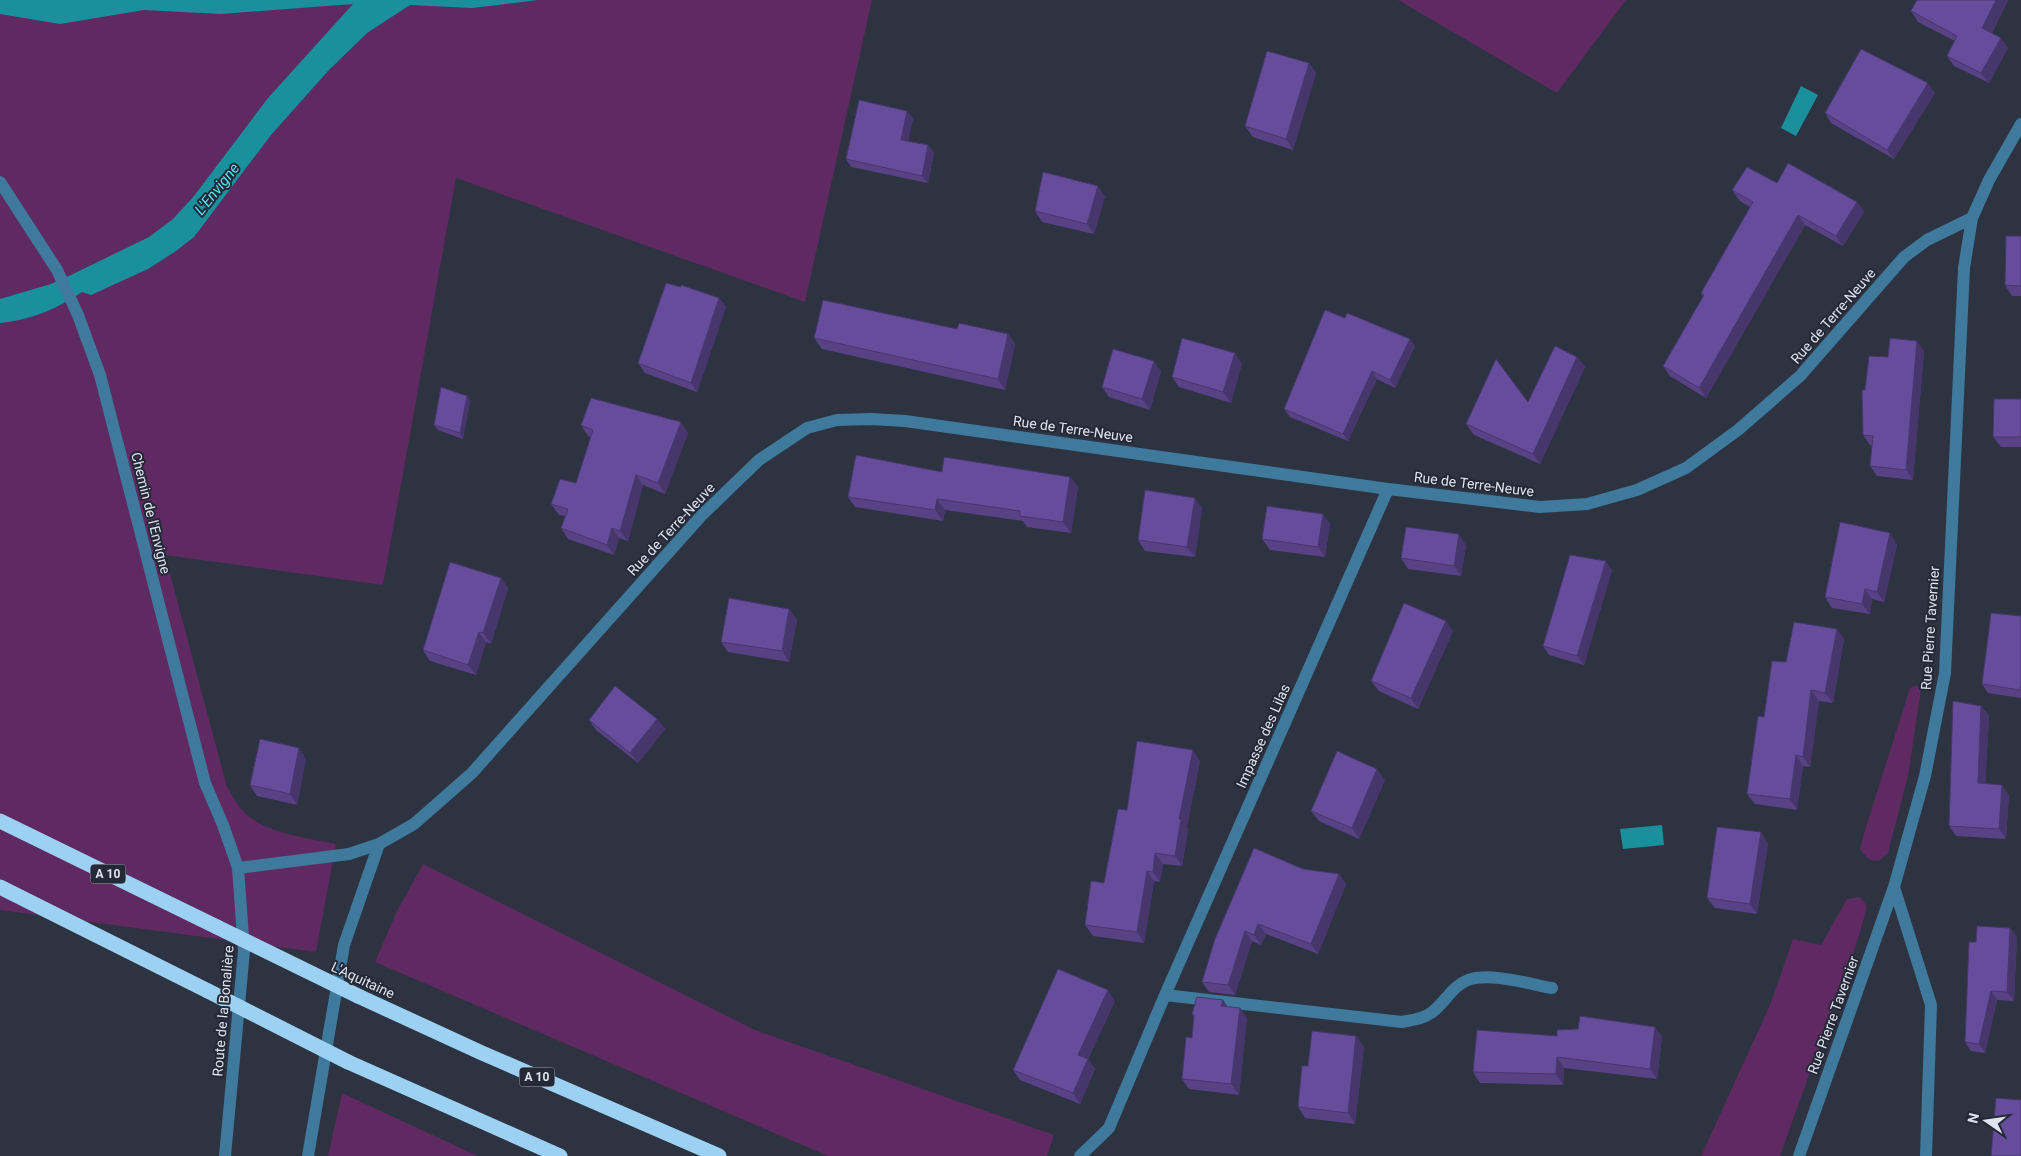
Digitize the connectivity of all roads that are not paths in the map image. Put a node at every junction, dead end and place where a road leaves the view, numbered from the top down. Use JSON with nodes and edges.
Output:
{"nodes":[{"id":1,"x":2021,"y":124,"type":"edge"},
{"id":2,"x":0,"y":182,"type":"edge"},
{"id":3,"x":1972,"y":218,"type":"junction"},
{"id":4,"x":1388,"y":489,"type":"junction"},
{"id":5,"x":0,"y":821,"type":"edge"},
{"id":6,"x":379,"y":844,"type":"junction"},
{"id":7,"x":238,"y":868,"type":"junction"},
{"id":8,"x":0,"y":887,"type":"edge"},
{"id":9,"x":1894,"y":887,"type":"junction"},
{"id":10,"x":1552,"y":988,"type":"dead end"},
{"id":11,"x":1165,"y":995,"type":"junction"},
{"id":12,"x":225,"y":1156,"type":"edge"},
{"id":13,"x":308,"y":1156,"type":"edge"},
{"id":14,"x":560,"y":1156,"type":"edge"},
{"id":15,"x":719,"y":1156,"type":"edge"},
{"id":16,"x":1080,"y":1156,"type":"edge"},
{"id":17,"x":1799,"y":1156,"type":"edge"},
{"id":18,"x":1926,"y":1156,"type":"edge"}],
"edges":[{"from":1,"to":3,"type":"street","name":"Rue Pierre Tavernier"},
{"from":2,"to":7,"type":"street","name":"Chemin de l'Envigne"},
{"from":3,"to":4,"type":"street","name":"Rue de Terre-Neuve"},
{"from":3,"to":9,"type":"street","name":"Rue Pierre Tavernier"},
{"from":4,"to":6,"type":"street","name":"Rue de Terre-Neuve"},
{"from":4,"to":11,"type":"street","name":"Impasse des Lilas"},
{"from":5,"to":15,"type":"highway","name":"L'Aquitaine","number":"A 10","bridge":true},
{"from":6,"to":7,"type":"street","name":"Rue de Terre-Neuve"},
{"from":6,"to":13,"type":"street"},
{"from":7,"to":12,"type":"street","name":"Route de la Bonalière"},
{"from":8,"to":14,"type":"highway","bridge":true},
{"from":9,"to":17,"type":"street","name":"Rue Pierre Tavernier"},
{"from":9,"to":18,"type":"street"},
{"from":10,"to":11,"type":"street"},
{"from":11,"to":16,"type":"street","name":"Impasse des Lilas"}]}
